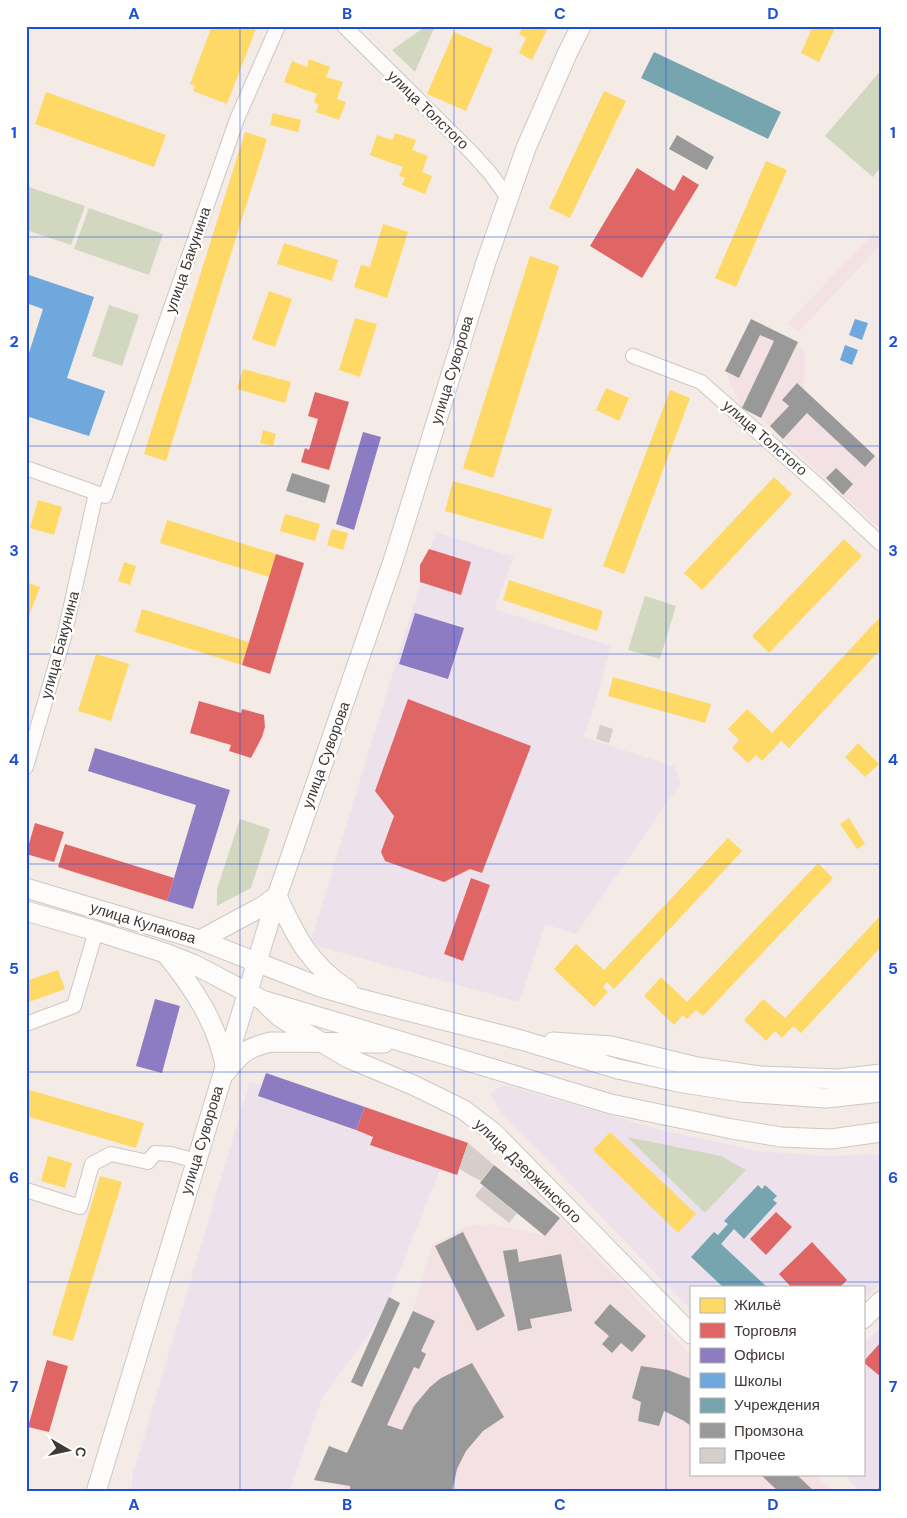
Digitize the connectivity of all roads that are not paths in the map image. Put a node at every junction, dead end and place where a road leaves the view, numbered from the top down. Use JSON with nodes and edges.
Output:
{"nodes":[{"id":1,"x":278,"y":26,"type":"edge"},
{"id":2,"x":344,"y":26,"type":"edge"},
{"id":3,"x":582,"y":26,"type":"edge"},
{"id":4,"x":508,"y":198,"type":"junction"},
{"id":5,"x":633,"y":356,"type":"dead end"},
{"id":6,"x":26,"y":468,"type":"edge"},
{"id":7,"x":101,"y":495,"type":"junction"},
{"id":8,"x":881,"y":544,"type":"edge"},
{"id":9,"x":26,"y":767,"type":"edge"},
{"id":10,"x":26,"y":888,"type":"edge"},
{"id":11,"x":278,"y":896,"type":"junction"},
{"id":12,"x":26,"y":911,"type":"edge"},
{"id":13,"x":96,"y":931,"type":"junction"},
{"id":14,"x":200,"y":940,"type":"junction"},
{"id":15,"x":165,"y":954,"type":"junction"},
{"id":16,"x":258,"y":963,"type":"junction"},
{"id":17,"x":255,"y":996,"type":"junction"},
{"id":18,"x":361,"y":999,"type":"junction"},
{"id":19,"x":26,"y":1024,"type":"edge"},
{"id":20,"x":521,"y":1040,"type":"junction"},
{"id":21,"x":322,"y":1042,"type":"junction"},
{"id":22,"x":408,"y":1043,"type":"junction"},
{"id":23,"x":223,"y":1073,"type":"junction"},
{"id":24,"x":881,"y":1074,"type":"edge"},
{"id":25,"x":881,"y":1092,"type":"edge"},
{"id":26,"x":881,"y":1132,"type":"edge"},
{"id":27,"x":196,"y":1161,"type":"junction"},
{"id":28,"x":26,"y":1190,"type":"edge"},
{"id":29,"x":881,"y":1301,"type":"edge"},
{"id":30,"x":864,"y":1318,"type":"edge"},
{"id":31,"x":690,"y":1333,"type":"edge"},
{"id":32,"x":96,"y":1492,"type":"edge"}],
"edges":[{"from":1,"to":7,"type":"street","name":"улица Бакунина"},
{"from":2,"to":4,"type":"street","name":"улица Толстого"},
{"from":3,"to":4,"type":"main road","name":"улица Суворова"},
{"from":4,"to":11,"type":"main road","name":"улица Суворова"},
{"from":5,"to":8,"type":"street","name":"улица Толстого"},
{"from":6,"to":7,"type":"street"},
{"from":7,"to":9,"type":"street","name":"улица Бакунина"},
{"from":10,"to":14,"type":"main road","name":"улица Кулакова"},
{"from":11,"to":14,"type":"main road"},
{"from":11,"to":16,"type":"main road","name":"улица Суворова"},
{"from":11,"to":18,"type":"main road"},
{"from":12,"to":13,"type":"main road","name":"улица Кулакова"},
{"from":13,"to":15,"type":"main road","name":"улица Кулакова"},
{"from":13,"to":19,"type":"street"},
{"from":14,"to":16,"type":"main road","name":"улица Кулакова"},
{"from":15,"to":17,"type":"main road","name":"улица Кулакова"},
{"from":15,"to":23,"type":"main road"},
{"from":16,"to":17,"type":"main road","name":"улица Суворова"},
{"from":16,"to":18,"type":"main road","name":"улица Кулакова"},
{"from":17,"to":21,"type":"main road","name":"улица Дзержинского"},
{"from":17,"to":22,"type":"main road"},
{"from":17,"to":23,"type":"main road","name":"улица Суворова"},
{"from":18,"to":20,"type":"main road","name":"улица Кулакова"},
{"from":20,"to":24,"type":"main road"},
{"from":20,"to":25,"type":"main road"},
{"from":21,"to":22,"type":"main road"},
{"from":21,"to":23,"type":"main road"},
{"from":21,"to":31,"type":"main road","name":"улица Дзержинского"},
{"from":22,"to":26,"type":"main road"},
{"from":23,"to":27,"type":"main road","name":"улица Суворова"},
{"from":27,"to":28,"type":"street"},
{"from":27,"to":32,"type":"main road","name":"улица Суворова"},
{"from":29,"to":30,"type":"main road"}]}
